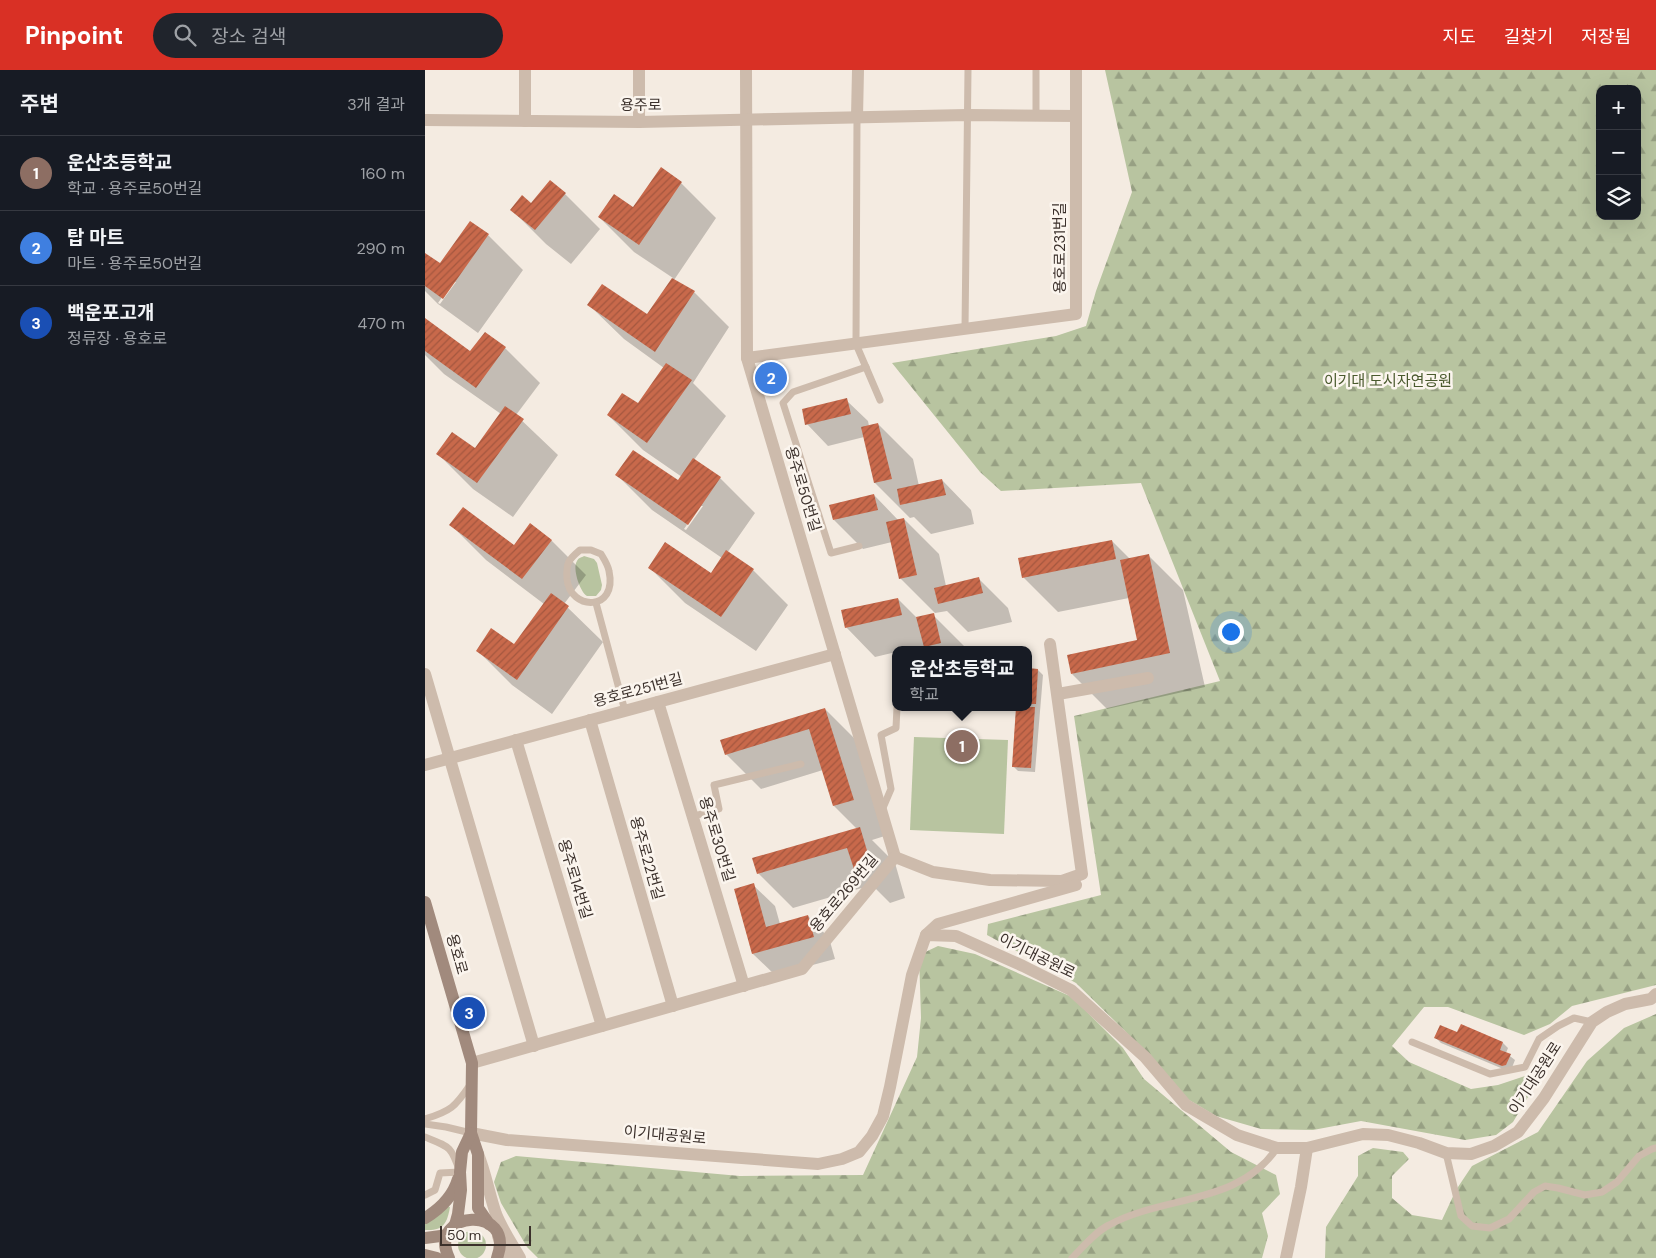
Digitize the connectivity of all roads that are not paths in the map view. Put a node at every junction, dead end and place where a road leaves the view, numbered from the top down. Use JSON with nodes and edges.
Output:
{"nodes":[{"id":1,"x":525,"y":70,"type":"edge"},
{"id":2,"x":639,"y":70,"type":"edge"},
{"id":3,"x":746,"y":70,"type":"edge"},
{"id":4,"x":858,"y":70,"type":"edge"},
{"id":5,"x":968,"y":70,"type":"edge"},
{"id":6,"x":1036,"y":70,"type":"edge"},
{"id":7,"x":1076,"y":70,"type":"edge"},
{"id":8,"x":967,"y":115,"type":"junction"},
{"id":9,"x":1036,"y":116,"type":"junction"},
{"id":10,"x":1076,"y":116,"type":"junction"},
{"id":11,"x":857,"y":117,"type":"junction"},
{"id":12,"x":425,"y":120,"type":"edge"},
{"id":13,"x":525,"y":121,"type":"junction"},
{"id":14,"x":746,"y":121,"type":"junction"},
{"id":15,"x":639,"y":122,"type":"junction"},
{"id":16,"x":965,"y":329,"type":"junction"},
{"id":17,"x":856,"y":344,"type":"junction"},
{"id":18,"x":747,"y":358,"type":"junction"},
{"id":19,"x":866,"y":367,"type":"junction"},
{"id":20,"x":880,"y":400,"type":"dead end"},
{"id":21,"x":859,"y":546,"type":"dead end"},
{"id":22,"x":596,"y":602,"type":"junction"},
{"id":23,"x":1049,"y":644,"type":"dead end"},
{"id":24,"x":835,"y":654,"type":"junction"},
{"id":25,"x":425,"y":674,"type":"edge"},
{"id":26,"x":1148,"y":678,"type":"dead end"},
{"id":27,"x":1057,"y":694,"type":"junction"},
{"id":28,"x":658,"y":702,"type":"junction"},
{"id":29,"x":625,"y":711,"type":"junction"},
{"id":30,"x":897,"y":711,"type":"edge"},
{"id":31,"x":590,"y":720,"type":"junction"},
{"id":32,"x":516,"y":740,"type":"junction"},
{"id":33,"x":450,"y":758,"type":"junction"},
{"id":34,"x":801,"y":764,"type":"dead end"},
{"id":35,"x":425,"y":765,"type":"edge"},
{"id":36,"x":882,"y":810,"type":"junction"},
{"id":37,"x":694,"y":816,"type":"junction"},
{"id":38,"x":895,"y":857,"type":"junction"},
{"id":39,"x":1082,"y":874,"type":"junction"},
{"id":40,"x":425,"y":902,"type":"edge"},
{"id":41,"x":926,"y":935,"type":"junction"},
{"id":42,"x":743,"y":986,"type":"junction"},
{"id":43,"x":1656,"y":994,"type":"edge"},
{"id":44,"x":673,"y":1006,"type":"junction"},
{"id":45,"x":1592,"y":1022,"type":"junction"},
{"id":46,"x":602,"y":1026,"type":"junction"},
{"id":47,"x":1412,"y":1042,"type":"dead end"},
{"id":48,"x":534,"y":1046,"type":"junction"},
{"id":49,"x":472,"y":1063,"type":"junction"},
{"id":50,"x":472,"y":1082,"type":"junction"},
{"id":51,"x":425,"y":1119,"type":"edge"},
{"id":52,"x":425,"y":1124,"type":"edge"},
{"id":53,"x":471,"y":1134,"type":"junction"},
{"id":54,"x":425,"y":1137,"type":"edge"},
{"id":55,"x":1277,"y":1148,"type":"junction"},
{"id":56,"x":1307,"y":1148,"type":"junction"},
{"id":57,"x":1656,"y":1148,"type":"edge"},
{"id":58,"x":1446,"y":1153,"type":"junction"},
{"id":59,"x":479,"y":1154,"type":"junction"},
{"id":60,"x":460,"y":1172,"type":"junction"},
{"id":61,"x":425,"y":1195,"type":"edge"},
{"id":62,"x":425,"y":1218,"type":"edge"},
{"id":63,"x":489,"y":1224,"type":"junction"},
{"id":64,"x":451,"y":1230,"type":"junction"},
{"id":65,"x":498,"y":1236,"type":"junction"},
{"id":66,"x":425,"y":1238,"type":"edge"},
{"id":67,"x":425,"y":1255,"type":"edge"},
{"id":68,"x":437,"y":1258,"type":"edge"},
{"id":69,"x":449,"y":1258,"type":"edge"},
{"id":70,"x":497,"y":1258,"type":"edge"},
{"id":71,"x":509,"y":1258,"type":"edge"},
{"id":72,"x":521,"y":1258,"type":"edge"},
{"id":73,"x":1072,"y":1258,"type":"edge"},
{"id":74,"x":1286,"y":1258,"type":"edge"}],
"edges":[{"from":1,"to":13,"type":"street"},
{"from":2,"to":15,"type":"street"},
{"from":3,"to":14,"type":"street","name":"용주로50번길"},
{"from":4,"to":11,"type":"street"},
{"from":5,"to":8,"type":"lane"},
{"from":6,"to":9,"type":"lane"},
{"from":7,"to":10,"type":"street","name":"용호로231번길"},
{"from":8,"to":9,"type":"street","name":"용주로"},
{"from":8,"to":11,"type":"street","name":"용주로"},
{"from":8,"to":16,"type":"lane"},
{"from":9,"to":10,"type":"street","name":"용주로"},
{"from":10,"to":16,"type":"street","name":"용호로231번길"},
{"from":11,"to":14,"type":"street","name":"용주로"},
{"from":11,"to":17,"type":"lane"},
{"from":12,"to":13,"type":"street","name":"용주로"},
{"from":13,"to":15,"type":"street","name":"용주로"},
{"from":14,"to":15,"type":"street","name":"용주로"},
{"from":14,"to":18,"type":"street","name":"용주로50번길"},
{"from":16,"to":17,"type":"street","name":"용호로231번길"},
{"from":17,"to":18,"type":"street","name":"용호로231번길"},
{"from":17,"to":19,"type":"lane"},
{"from":18,"to":24,"type":"street","name":"용주로50번길"},
{"from":19,"to":20,"type":"lane"},
{"from":19,"to":21,"type":"lane"},
{"from":22,"to":22,"type":"lane"},
{"from":22,"to":29,"type":"lane"},
{"from":23,"to":27,"type":"street"},
{"from":24,"to":28,"type":"street","name":"용호로251번길"},
{"from":24,"to":36,"type":"street","name":"용주로50번길"},
{"from":25,"to":33,"type":"street"},
{"from":26,"to":27,"type":"street"},
{"from":27,"to":39,"type":"street"},
{"from":28,"to":29,"type":"street","name":"용호로251번길"},
{"from":28,"to":37,"type":"street","name":"용주로30번길"},
{"from":29,"to":31,"type":"street","name":"용호로251번길"},
{"from":30,"to":36,"type":"lane"},
{"from":31,"to":32,"type":"street","name":"용호로251번길"},
{"from":31,"to":44,"type":"street","name":"용주로22번길"},
{"from":32,"to":33,"type":"street","name":"용호로251번길"},
{"from":32,"to":46,"type":"street","name":"용주로14번길"},
{"from":33,"to":35,"type":"street","name":"용호로251번길"},
{"from":33,"to":48,"type":"street"},
{"from":34,"to":37,"type":"lane"},
{"from":36,"to":38,"type":"street","name":"용주로50번길"},
{"from":37,"to":42,"type":"street","name":"용주로30번길"},
{"from":38,"to":39,"type":"street","name":"용호로269번길"},
{"from":38,"to":42,"type":"street","name":"용호로269번길"},
{"from":39,"to":41,"type":"street"},
{"from":40,"to":49,"type":"main road","name":"용호로"},
{"from":41,"to":53,"type":"street","name":"이기대공원로"},
{"from":41,"to":55,"type":"street","name":"이기대공원로"},
{"from":42,"to":44,"type":"street","name":"용호로269번길"},
{"from":43,"to":45,"type":"street","name":"이기대공원로"},
{"from":44,"to":46,"type":"street","name":"용호로269번길"},
{"from":45,"to":47,"type":"lane"},
{"from":45,"to":58,"type":"street","name":"이기대공원로"},
{"from":46,"to":48,"type":"street","name":"용호로269번길"},
{"from":48,"to":49,"type":"street","name":"용호로269번길"},
{"from":49,"to":50,"type":"main road","name":"용호로"},
{"from":50,"to":51,"type":"lane"},
{"from":50,"to":53,"type":"main road","name":"용호로"},
{"from":52,"to":53,"type":"lane"},
{"from":53,"to":59,"type":"main road"},
{"from":53,"to":60,"type":"main road"},
{"from":54,"to":60,"type":"lane"},
{"from":55,"to":56,"type":"street","name":"이기대공원로"},
{"from":55,"to":73,"type":"lane"},
{"from":56,"to":58,"type":"street","name":"이기대공원로"},
{"from":56,"to":74,"type":"street"},
{"from":57,"to":58,"type":"lane"},
{"from":59,"to":63,"type":"main road"},
{"from":59,"to":72,"type":"street"},
{"from":60,"to":61,"type":"lane"},
{"from":60,"to":62,"type":"main road"},
{"from":60,"to":64,"type":"main road"},
{"from":63,"to":64,"type":"main road"},
{"from":63,"to":65,"type":"main road"},
{"from":64,"to":66,"type":"main road"},
{"from":64,"to":69,"type":"main road"},
{"from":65,"to":70,"type":"main road"},
{"from":65,"to":71,"type":"street"},
{"from":67,"to":68,"type":"main road"}]}
